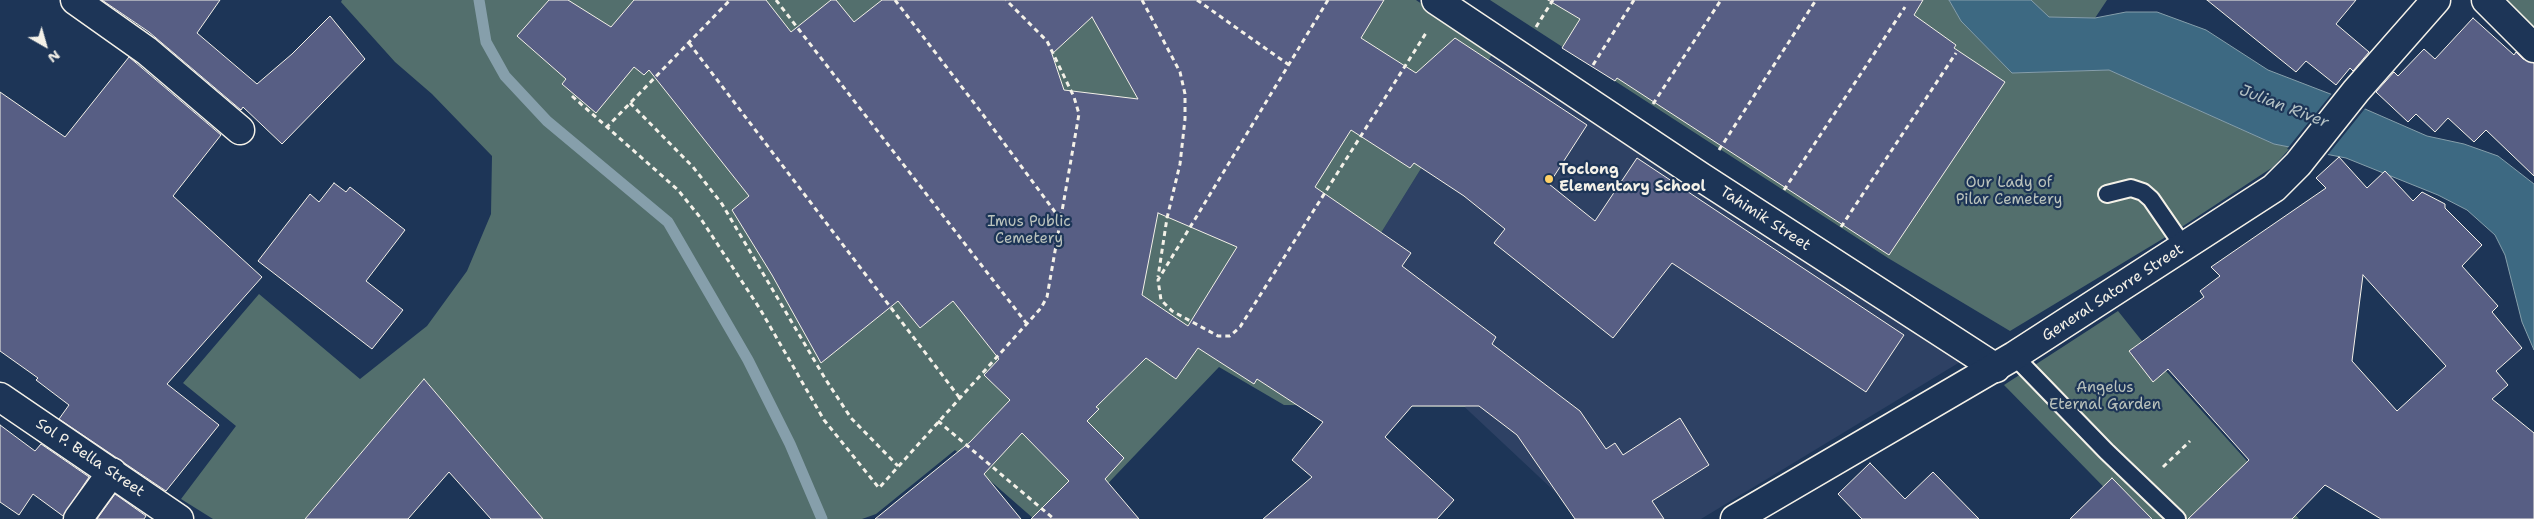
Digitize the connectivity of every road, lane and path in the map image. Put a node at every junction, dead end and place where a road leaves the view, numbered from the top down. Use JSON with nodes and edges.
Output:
{"nodes":[{"id":1,"x":75,"y":0,"type":"edge"},
{"id":2,"x":730,"y":0,"type":"edge"},
{"id":3,"x":776,"y":0,"type":"edge"},
{"id":4,"x":894,"y":0,"type":"edge"},
{"id":5,"x":1006,"y":0,"type":"edge"},
{"id":6,"x":1142,"y":0,"type":"edge"},
{"id":7,"x":1197,"y":0,"type":"edge"},
{"id":8,"x":1328,"y":0,"type":"edge"},
{"id":9,"x":1634,"y":0,"type":"edge"},
{"id":10,"x":1721,"y":0,"type":"edge"},
{"id":11,"x":1816,"y":0,"type":"edge"},
{"id":12,"x":2436,"y":0,"type":"edge"},
{"id":13,"x":2486,"y":0,"type":"edge"},
{"id":14,"x":1440,"y":3,"type":"edge"},
{"id":15,"x":1906,"y":7,"type":"dead end"},
{"id":16,"x":689,"y":43,"type":"junction"},
{"id":17,"x":2534,"y":48,"type":"edge"},
{"id":18,"x":1956,"y":53,"type":"dead end"},
{"id":19,"x":1289,"y":65,"type":"junction"},
{"id":20,"x":1575,"y":93,"type":"junction"},
{"id":21,"x":572,"y":96,"type":"dead end"},
{"id":22,"x":630,"y":103,"type":"junction"},
{"id":23,"x":606,"y":128,"type":"junction"},
{"id":24,"x":240,"y":130,"type":"dead end"},
{"id":25,"x":1634,"y":133,"type":"junction"},
{"id":26,"x":1701,"y":177,"type":"junction"},
{"id":27,"x":2107,"y":194,"type":"dead end"},
{"id":28,"x":1764,"y":218,"type":"junction"},
{"id":29,"x":1061,"y":220,"type":"junction"},
{"id":30,"x":2184,"y":247,"type":"junction"},
{"id":31,"x":1822,"y":256,"type":"junction"},
{"id":32,"x":1158,"y":280,"type":"junction"},
{"id":33,"x":1028,"y":324,"type":"junction"},
{"id":34,"x":2005,"y":362,"type":"junction"},
{"id":35,"x":0,"y":397,"type":"edge"},
{"id":36,"x":959,"y":397,"type":"junction"},
{"id":37,"x":938,"y":421,"type":"junction"},
{"id":38,"x":2190,"y":441,"type":"dead end"},
{"id":39,"x":898,"y":466,"type":"junction"},
{"id":40,"x":112,"y":472,"type":"junction"},
{"id":41,"x":2142,"y":486,"type":"junction"},
{"id":42,"x":78,"y":519,"type":"edge"},
{"id":43,"x":179,"y":519,"type":"edge"},
{"id":44,"x":1054,"y":519,"type":"edge"},
{"id":45,"x":1735,"y":519,"type":"edge"},
{"id":46,"x":2177,"y":519,"type":"edge"}],
"edges":[{"from":1,"to":24,"type":"street"},
{"from":2,"to":16,"type":"path"},
{"from":3,"to":33,"type":"path"},
{"from":4,"to":29,"type":"path"},
{"from":5,"to":29,"type":"path"},
{"from":6,"to":32,"type":"path"},
{"from":7,"to":19,"type":"path"},
{"from":8,"to":19,"type":"path"},
{"from":9,"to":20,"type":"path"},
{"from":10,"to":25,"type":"path"},
{"from":11,"to":26,"type":"path"},
{"from":12,"to":30,"type":"street","name":"General Satorre Street"},
{"from":13,"to":17,"type":"street"},
{"from":14,"to":20,"type":"street","name":"Tahimik Street"},
{"from":14,"to":32,"type":"path"},
{"from":15,"to":28,"type":"path"},
{"from":16,"to":22,"type":"path"},
{"from":16,"to":36,"type":"path"},
{"from":18,"to":31,"type":"path"},
{"from":19,"to":32,"type":"path"},
{"from":20,"to":25,"type":"street","name":"Tahimik Street"},
{"from":21,"to":23,"type":"path"},
{"from":22,"to":23,"type":"path"},
{"from":22,"to":39,"type":"path"},
{"from":23,"to":39,"type":"path"},
{"from":25,"to":26,"type":"street","name":"Tahimik Street"},
{"from":26,"to":28,"type":"street","name":"Tahimik Street"},
{"from":27,"to":30,"type":"lane"},
{"from":28,"to":31,"type":"street","name":"Tahimik Street"},
{"from":29,"to":33,"type":"path"},
{"from":30,"to":34,"type":"street","name":"General Satorre Street"},
{"from":31,"to":34,"type":"street","name":"Tahimik Street"},
{"from":33,"to":36,"type":"path"},
{"from":34,"to":41,"type":"lane"},
{"from":34,"to":45,"type":"street","name":"General Satorre Street"},
{"from":35,"to":40,"type":"street","name":"Sol P. Bella Street"},
{"from":36,"to":37,"type":"path"},
{"from":37,"to":39,"type":"path"},
{"from":37,"to":44,"type":"path"},
{"from":38,"to":41,"type":"path"},
{"from":40,"to":42,"type":"street"},
{"from":40,"to":43,"type":"street","name":"Sol P. Bella Street"},
{"from":41,"to":46,"type":"lane"}]}
